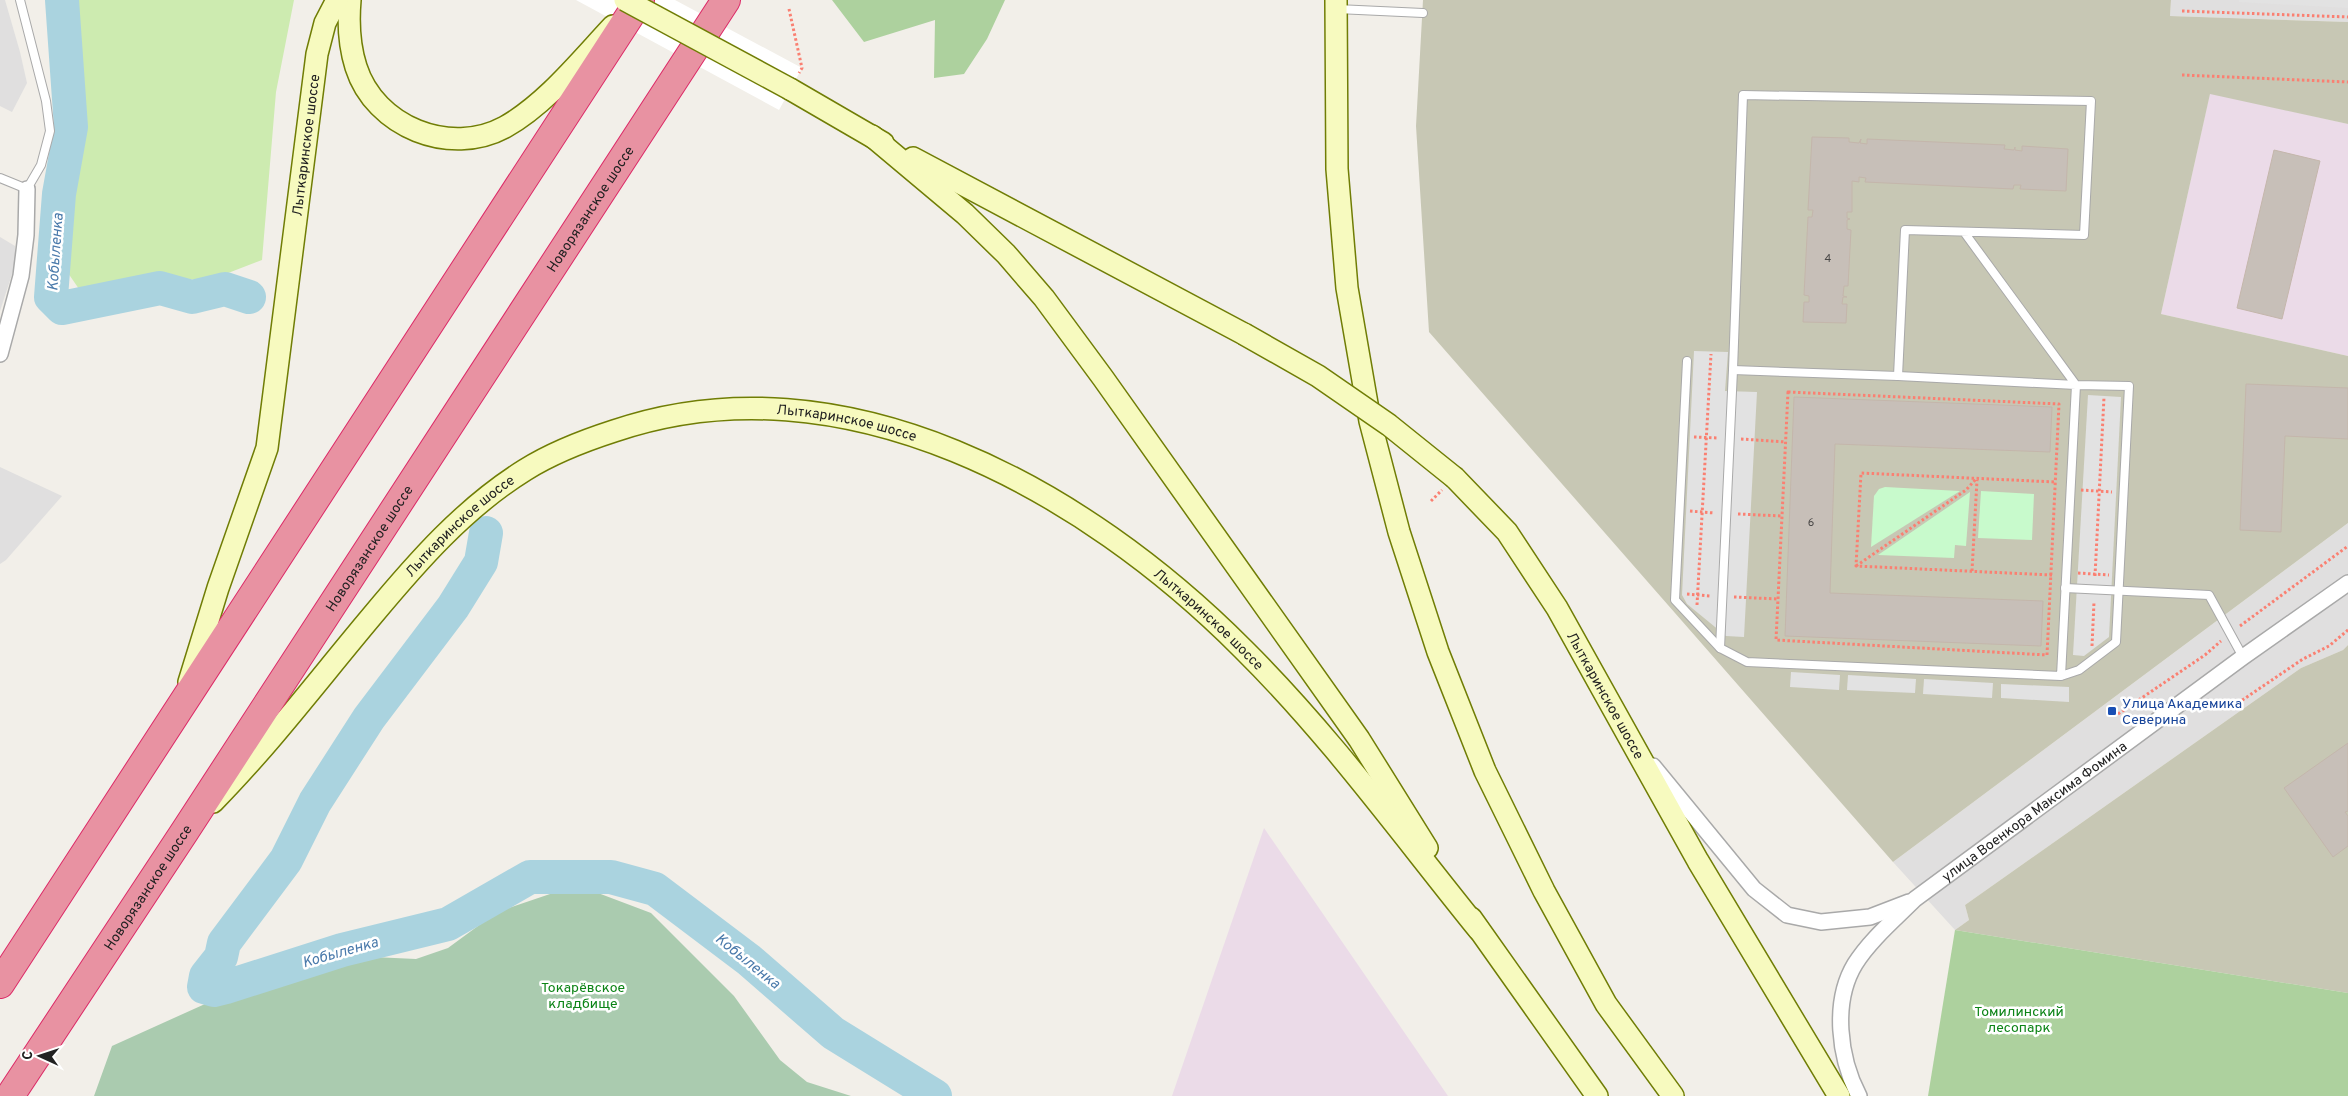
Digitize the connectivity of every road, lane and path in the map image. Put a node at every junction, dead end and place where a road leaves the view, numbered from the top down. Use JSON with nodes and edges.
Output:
{"nodes":[{"id":1,"x":20,"y":0,"type":"edge"},
{"id":2,"x":337,"y":0,"type":"edge"},
{"id":3,"x":350,"y":0,"type":"edge"},
{"id":4,"x":625,"y":0,"type":"edge"},
{"id":5,"x":638,"y":0,"type":"edge"},
{"id":6,"x":726,"y":0,"type":"edge"},
{"id":7,"x":1336,"y":5,"type":"edge"},
{"id":8,"x":789,"y":9,"type":"dead end"},
{"id":9,"x":2182,"y":11,"type":"dead end"},
{"id":10,"x":1423,"y":13,"type":"dead end"},
{"id":11,"x":2348,"y":17,"type":"edge"},
{"id":12,"x":2182,"y":75,"type":"dead end"},
{"id":13,"x":2348,"y":82,"type":"edge"},
{"id":14,"x":790,"y":89,"type":"junction"},
{"id":15,"x":872,"y":136,"type":"junction"},
{"id":16,"x":0,"y":178,"type":"edge"},
{"id":17,"x":27,"y":189,"type":"junction"},
{"id":18,"x":1964,"y":232,"type":"junction"},
{"id":19,"x":0,"y":354,"type":"edge"},
{"id":20,"x":1710,"y":354,"type":"dead end"},
{"id":21,"x":1687,"y":361,"type":"dead end"},
{"id":22,"x":1733,"y":370,"type":"junction"},
{"id":23,"x":1898,"y":376,"type":"junction"},
{"id":24,"x":2076,"y":385,"type":"junction"},
{"id":25,"x":2104,"y":386,"type":"junction"},
{"id":26,"x":1977,"y":479,"type":"junction"},
{"id":27,"x":2054,"y":482,"type":"junction"},
{"id":28,"x":2071,"y":483,"type":"junction"},
{"id":29,"x":2100,"y":491,"type":"junction"},
{"id":30,"x":2124,"y":492,"type":"junction"},
{"id":31,"x":2348,"y":546,"type":"edge"},
{"id":32,"x":1856,"y":566,"type":"junction"},
{"id":33,"x":1972,"y":571,"type":"junction"},
{"id":34,"x":2066,"y":572,"type":"junction"},
{"id":35,"x":2095,"y":574,"type":"junction"},
{"id":36,"x":2050,"y":575,"type":"junction"},
{"id":37,"x":2119,"y":576,"type":"junction"},
{"id":38,"x":2348,"y":583,"type":"edge"},
{"id":39,"x":2064,"y":588,"type":"junction"},
{"id":40,"x":2094,"y":590,"type":"junction"},
{"id":41,"x":2119,"y":591,"type":"junction"},
{"id":42,"x":1696,"y":623,"type":"junction"},
{"id":43,"x":2348,"y":630,"type":"edge"},
{"id":44,"x":2229,"y":634,"type":"junction"},
{"id":45,"x":1720,"y":648,"type":"junction"},
{"id":46,"x":2244,"y":657,"type":"junction"},
{"id":47,"x":2091,"y":661,"type":"junction"},
{"id":48,"x":2060,"y":676,"type":"junction"},
{"id":49,"x":184,"y":698,"type":"junction"},
{"id":50,"x":2238,"y":703,"type":"dead end"},
{"id":51,"x":2118,"y":714,"type":"dead end"},
{"id":52,"x":1632,"y":741,"type":"junction"},
{"id":53,"x":186,"y":832,"type":"junction"},
{"id":54,"x":1915,"y":899,"type":"junction"},
{"id":55,"x":1479,"y":930,"type":"junction"},
{"id":56,"x":0,"y":984,"type":"edge"},
{"id":57,"x":10,"y":1096,"type":"edge"},
{"id":58,"x":1597,"y":1096,"type":"edge"},
{"id":59,"x":1673,"y":1096,"type":"edge"},
{"id":60,"x":1839,"y":1096,"type":"edge"},
{"id":61,"x":1859,"y":1096,"type":"edge"}],
"edges":[{"from":1,"to":17,"type":"lane"},
{"from":2,"to":49,"type":"main road","name":"Лыткаринское шоссе"},
{"from":3,"to":5,"type":"main road"},
{"from":4,"to":14,"type":"main road","name":"Лыткаринское шоссе","bridge":true},
{"from":5,"to":49,"type":"highway"},
{"from":6,"to":53,"type":"highway","name":"Новорязанское шоссе"},
{"from":7,"to":10,"type":"lane"},
{"from":7,"to":59,"type":"main road"},
{"from":8,"to":14,"type":"path"},
{"from":9,"to":11,"type":"path"},
{"from":12,"to":13,"type":"path"},
{"from":14,"to":15,"type":"main road","name":"Лыткаринское шоссе"},
{"from":15,"to":52,"type":"main road","name":"Лыткаринское шоссе","bridge":true},
{"from":15,"to":55,"type":"main road","name":"Лыткаринское шоссе"},
{"from":16,"to":17,"type":"lane"},
{"from":17,"to":19,"type":"street"},
{"from":18,"to":22,"type":"lane"},
{"from":18,"to":23,"type":"lane"},
{"from":18,"to":24,"type":"lane"},
{"from":20,"to":42,"type":"path"},
{"from":21,"to":42,"type":"lane"},
{"from":22,"to":23,"type":"lane"},
{"from":22,"to":45,"type":"lane"},
{"from":23,"to":24,"type":"lane"},
{"from":24,"to":25,"type":"lane"},
{"from":24,"to":28,"type":"lane"},
{"from":25,"to":29,"type":"path"},
{"from":25,"to":30,"type":"lane"},
{"from":26,"to":27,"type":"path"},
{"from":26,"to":32,"type":"path"},
{"from":26,"to":32,"type":"path"},
{"from":26,"to":33,"type":"path"},
{"from":27,"to":28,"type":"path"},
{"from":27,"to":36,"type":"path"},
{"from":27,"to":36,"type":"path"},
{"from":28,"to":29,"type":"path"},
{"from":28,"to":34,"type":"lane"},
{"from":29,"to":30,"type":"path"},
{"from":29,"to":35,"type":"path"},
{"from":30,"to":37,"type":"lane"},
{"from":31,"to":44,"type":"path"},
{"from":32,"to":33,"type":"path"},
{"from":33,"to":36,"type":"path"},
{"from":34,"to":35,"type":"path"},
{"from":34,"to":36,"type":"path"},
{"from":34,"to":39,"type":"lane"},
{"from":35,"to":37,"type":"path"},
{"from":35,"to":40,"type":"path"},
{"from":37,"to":41,"type":"lane"},
{"from":38,"to":46,"type":"street","name":"улица Военкора Максима Фомина"},
{"from":39,"to":40,"type":"lane"},
{"from":39,"to":48,"type":"lane"},
{"from":40,"to":41,"type":"lane"},
{"from":40,"to":47,"type":"path"},
{"from":41,"to":44,"type":"lane"},
{"from":41,"to":47,"type":"lane"},
{"from":42,"to":45,"type":"lane"},
{"from":43,"to":50,"type":"path"},
{"from":44,"to":46,"type":"lane"},
{"from":44,"to":51,"type":"path"},
{"from":45,"to":48,"type":"lane"},
{"from":46,"to":54,"type":"street","name":"улица Военкора Максима Фомина"},
{"from":47,"to":48,"type":"lane"},
{"from":49,"to":56,"type":"highway"},
{"from":52,"to":54,"type":"street","name":"улица Военкора Максима Фомина"},
{"from":52,"to":60,"type":"main road","name":"Лыткаринское шоссе"},
{"from":53,"to":55,"type":"main road","name":"Лыткаринское шоссе"},
{"from":53,"to":57,"type":"highway","name":"Новорязанское шоссе"},
{"from":54,"to":61,"type":"street","name":"улица Военкора Максима Фомина"},
{"from":55,"to":58,"type":"main road","name":"Лыткаринское шоссе"}]}
